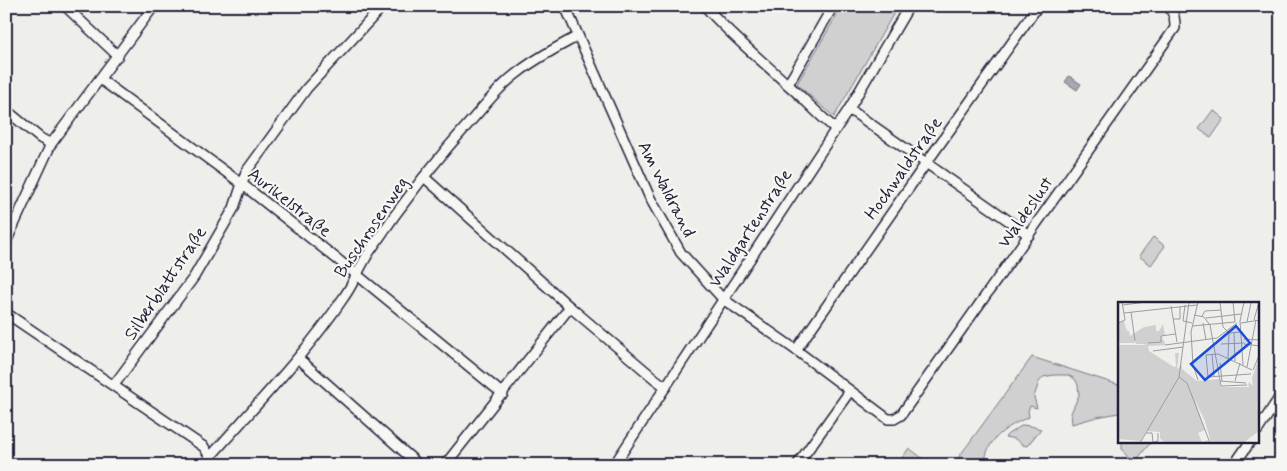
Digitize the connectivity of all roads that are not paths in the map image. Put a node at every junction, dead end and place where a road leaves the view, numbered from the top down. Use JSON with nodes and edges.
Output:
{"nodes":[{"id":1,"x":65,"y":6,"type":"edge"},
{"id":2,"x":154,"y":6,"type":"edge"},
{"id":3,"x":383,"y":6,"type":"edge"},
{"id":4,"x":565,"y":6,"type":"edge"},
{"id":5,"x":705,"y":6,"type":"edge"},
{"id":6,"x":833,"y":6,"type":"edge"},
{"id":7,"x":909,"y":6,"type":"edge"},
{"id":8,"x":1038,"y":6,"type":"edge"},
{"id":9,"x":1171,"y":9,"type":"edge"},
{"id":10,"x":578,"y":36,"type":"junction"},
{"id":11,"x":118,"y":56,"type":"junction"},
{"id":12,"x":100,"y":79,"type":"junction"},
{"id":13,"x":788,"y":84,"type":"junction"},
{"id":14,"x":849,"y":109,"type":"junction"},
{"id":15,"x":6,"y":110,"type":"edge"},
{"id":16,"x":836,"y":129,"type":"junction"},
{"id":17,"x":51,"y":144,"type":"junction"},
{"id":18,"x":927,"y":162,"type":"junction"},
{"id":19,"x":424,"y":176,"type":"junction"},
{"id":20,"x":242,"y":184,"type":"junction"},
{"id":21,"x":1029,"y":235,"type":"junction"},
{"id":22,"x":6,"y":242,"type":"edge"},
{"id":23,"x":356,"y":274,"type":"junction"},
{"id":24,"x":723,"y":299,"type":"junction"},
{"id":25,"x":570,"y":307,"type":"junction"},
{"id":26,"x":6,"y":313,"type":"edge"},
{"id":27,"x":796,"y":350,"type":"junction"},
{"id":28,"x":298,"y":358,"type":"junction"},
{"id":29,"x":114,"y":385,"type":"junction"},
{"id":30,"x":666,"y":387,"type":"junction"},
{"id":31,"x":850,"y":391,"type":"junction"},
{"id":32,"x":503,"y":394,"type":"junction"},
{"id":33,"x":1281,"y":395,"type":"edge"},
{"id":34,"x":888,"y":418,"type":"joint"},
{"id":35,"x":1260,"y":427,"type":"edge"},
{"id":36,"x":1249,"y":444,"type":"edge"},
{"id":37,"x":210,"y":461,"type":"edge"},
{"id":38,"x":419,"y":465,"type":"edge"},
{"id":39,"x":445,"y":465,"type":"edge"},
{"id":40,"x":614,"y":465,"type":"edge"},
{"id":41,"x":797,"y":465,"type":"edge"},
{"id":42,"x":1234,"y":465,"type":"edge"}],
"edges":[{"from":1,"to":11,"type":"street"},
{"from":2,"to":11,"type":"street"},
{"from":3,"to":20,"type":"street","name":"Silberblattstraße"},
{"from":4,"to":10,"type":"street","name":"Am Waldrand"},
{"from":5,"to":13,"type":"street"},
{"from":6,"to":13,"type":"street"},
{"from":7,"to":14,"type":"street","name":"Waldgartenstraße"},
{"from":8,"to":18,"type":"street","name":"Hochwaldstraße"},
{"from":9,"to":21,"type":"street","name":"Waldeslust"},
{"from":10,"to":19,"type":"street","name":"Buschrosenweg"},
{"from":10,"to":24,"type":"street","name":"Am Waldrand"},
{"from":11,"to":12,"type":"street"},
{"from":12,"to":17,"type":"street"},
{"from":12,"to":20,"type":"street","name":"Aurikelstraße"},
{"from":13,"to":16,"type":"street"},
{"from":14,"to":16,"type":"street","name":"Waldgartenstraße"},
{"from":14,"to":18,"type":"street"},
{"from":15,"to":17,"type":"street"},
{"from":16,"to":24,"type":"street","name":"Waldgartenstraße"},
{"from":17,"to":22,"type":"street"},
{"from":18,"to":21,"type":"street"},
{"from":18,"to":27,"type":"street","name":"Hochwaldstraße"},
{"from":19,"to":23,"type":"street","name":"Buschrosenweg"},
{"from":19,"to":25,"type":"street"},
{"from":20,"to":23,"type":"street","name":"Aurikelstraße"},
{"from":20,"to":29,"type":"street","name":"Silberblattstraße"},
{"from":21,"to":34,"type":"street","name":"Waldeslust"},
{"from":23,"to":28,"type":"street","name":"Buschrosenweg"},
{"from":23,"to":32,"type":"street","name":"Aurikelstraße"},
{"from":24,"to":27,"type":"street","name":"Am Waldrand"},
{"from":24,"to":30,"type":"street","name":"Waldgartenstraße"},
{"from":25,"to":30,"type":"street"},
{"from":25,"to":32,"type":"street"},
{"from":26,"to":29,"type":"street"},
{"from":27,"to":31,"type":"street","name":"Am Waldrand"},
{"from":28,"to":37,"type":"street","name":"Buschrosenweg"},
{"from":28,"to":38,"type":"street"},
{"from":29,"to":37,"type":"street"},
{"from":30,"to":40,"type":"street","name":"Waldgartenstraße"},
{"from":31,"to":34,"type":"street","name":"Am Waldrand"},
{"from":31,"to":41,"type":"street"},
{"from":32,"to":39,"type":"street"},
{"from":33,"to":35,"type":"street"},
{"from":36,"to":42,"type":"street"}]}
